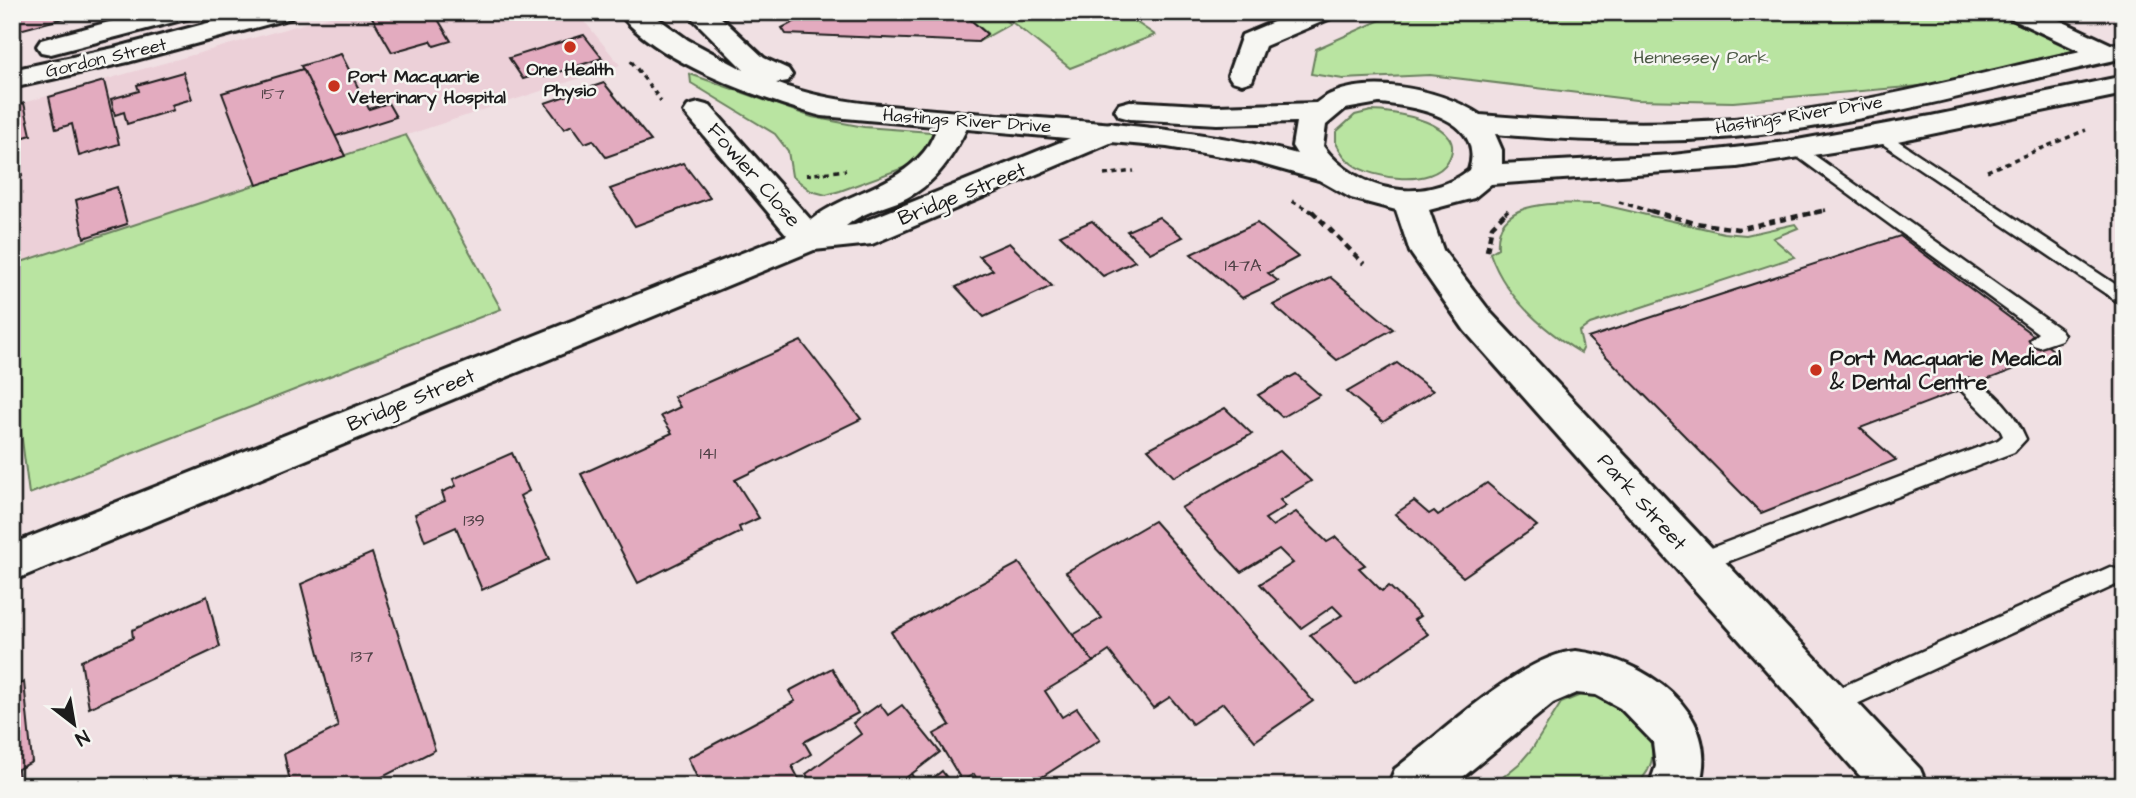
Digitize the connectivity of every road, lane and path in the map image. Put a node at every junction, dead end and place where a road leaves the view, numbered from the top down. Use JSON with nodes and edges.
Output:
{"nodes":[{"id":1,"x":179,"y":12,"type":"edge"},
{"id":2,"x":281,"y":12,"type":"edge"},
{"id":3,"x":632,"y":12,"type":"edge"},
{"id":4,"x":699,"y":12,"type":"edge"},
{"id":5,"x":1321,"y":12,"type":"edge"},
{"id":6,"x":2020,"y":12,"type":"edge"},
{"id":7,"x":2115,"y":52,"type":"edge"},
{"id":8,"x":12,"y":56,"type":"edge"},
{"id":9,"x":1242,"y":75,"type":"dead end"},
{"id":10,"x":12,"y":79,"type":"edge"},
{"id":11,"x":2124,"y":85,"type":"edge"},
{"id":12,"x":699,"y":112,"type":"dead end"},
{"id":13,"x":1320,"y":112,"type":"junction"},
{"id":14,"x":956,"y":120,"type":"junction"},
{"id":15,"x":1469,"y":123,"type":"junction"},
{"id":16,"x":2087,"y":130,"type":"dead end"},
{"id":17,"x":1111,"y":132,"type":"junction"},
{"id":18,"x":1880,"y":134,"type":"junction"},
{"id":19,"x":1797,"y":148,"type":"junction"},
{"id":20,"x":1137,"y":171,"type":"dead end"},
{"id":21,"x":1324,"y":171,"type":"junction"},
{"id":22,"x":1482,"y":175,"type":"junction"},
{"id":23,"x":1101,"y":176,"type":"dead end"},
{"id":24,"x":1949,"y":180,"type":"junction"},
{"id":25,"x":1289,"y":200,"type":"dead end"},
{"id":26,"x":1868,"y":200,"type":"junction"},
{"id":27,"x":1409,"y":201,"type":"junction"},
{"id":28,"x":1614,"y":201,"type":"dead end"},
{"id":29,"x":1510,"y":208,"type":"dead end"},
{"id":30,"x":809,"y":239,"type":"junction"},
{"id":31,"x":1487,"y":251,"type":"dead end"},
{"id":32,"x":1364,"y":264,"type":"dead end"},
{"id":33,"x":2124,"y":299,"type":"edge"},
{"id":34,"x":2040,"y":340,"type":"dead end"},
{"id":35,"x":1968,"y":387,"type":"dead end"},
{"id":36,"x":12,"y":563,"type":"edge"},
{"id":37,"x":1698,"y":563,"type":"junction"},
{"id":38,"x":2110,"y":577,"type":"dead end"},
{"id":39,"x":1828,"y":705,"type":"junction"},
{"id":40,"x":1413,"y":786,"type":"edge"},
{"id":41,"x":1674,"y":786,"type":"edge"},
{"id":42,"x":1902,"y":786,"type":"edge"}],
"edges":[{"from":1,"to":8,"type":"main road","name":"Gordon Street"},
{"from":2,"to":10,"type":"main road","name":"Gordon Street"},
{"from":3,"to":14,"type":"main road","name":"Hastings River Drive"},
{"from":4,"to":13,"type":"main road","name":"Hastings River Drive"},
{"from":5,"to":9,"type":"main road"},
{"from":6,"to":7,"type":"main road"},
{"from":7,"to":15,"type":"main road","name":"Hastings River Drive"},
{"from":11,"to":18,"type":"main road","name":"Hastings River Drive"},
{"from":12,"to":30,"type":"main road","name":"Fowler Close"},
{"from":13,"to":15,"type":"main road"},
{"from":13,"to":21,"type":"main road"},
{"from":14,"to":17,"type":"main road","name":"Hastings River Drive"},
{"from":14,"to":30,"type":"main road","name":"Bridge Street"},
{"from":15,"to":22,"type":"main road"},
{"from":16,"to":24,"type":"path"},
{"from":17,"to":21,"type":"main road","name":"Hastings River Drive"},
{"from":17,"to":30,"type":"main road","name":"Bridge Street"},
{"from":18,"to":19,"type":"main road","name":"Hastings River Drive"},
{"from":18,"to":24,"type":"lane"},
{"from":19,"to":22,"type":"main road","name":"Hastings River Drive"},
{"from":19,"to":26,"type":"lane"},
{"from":20,"to":23,"type":"path"},
{"from":21,"to":27,"type":"main road"},
{"from":22,"to":27,"type":"main road"},
{"from":24,"to":33,"type":"lane"},
{"from":25,"to":32,"type":"path"},
{"from":26,"to":28,"type":"path"},
{"from":26,"to":34,"type":"lane"},
{"from":27,"to":37,"type":"main road","name":"Park Street"},
{"from":29,"to":31,"type":"path"},
{"from":30,"to":36,"type":"main road","name":"Bridge Street"},
{"from":35,"to":37,"type":"lane"},
{"from":37,"to":39,"type":"main road","name":"Park Street"},
{"from":38,"to":39,"type":"lane"},
{"from":39,"to":42,"type":"main road","name":"Park Street"},
{"from":40,"to":41,"type":"main road"}]}
